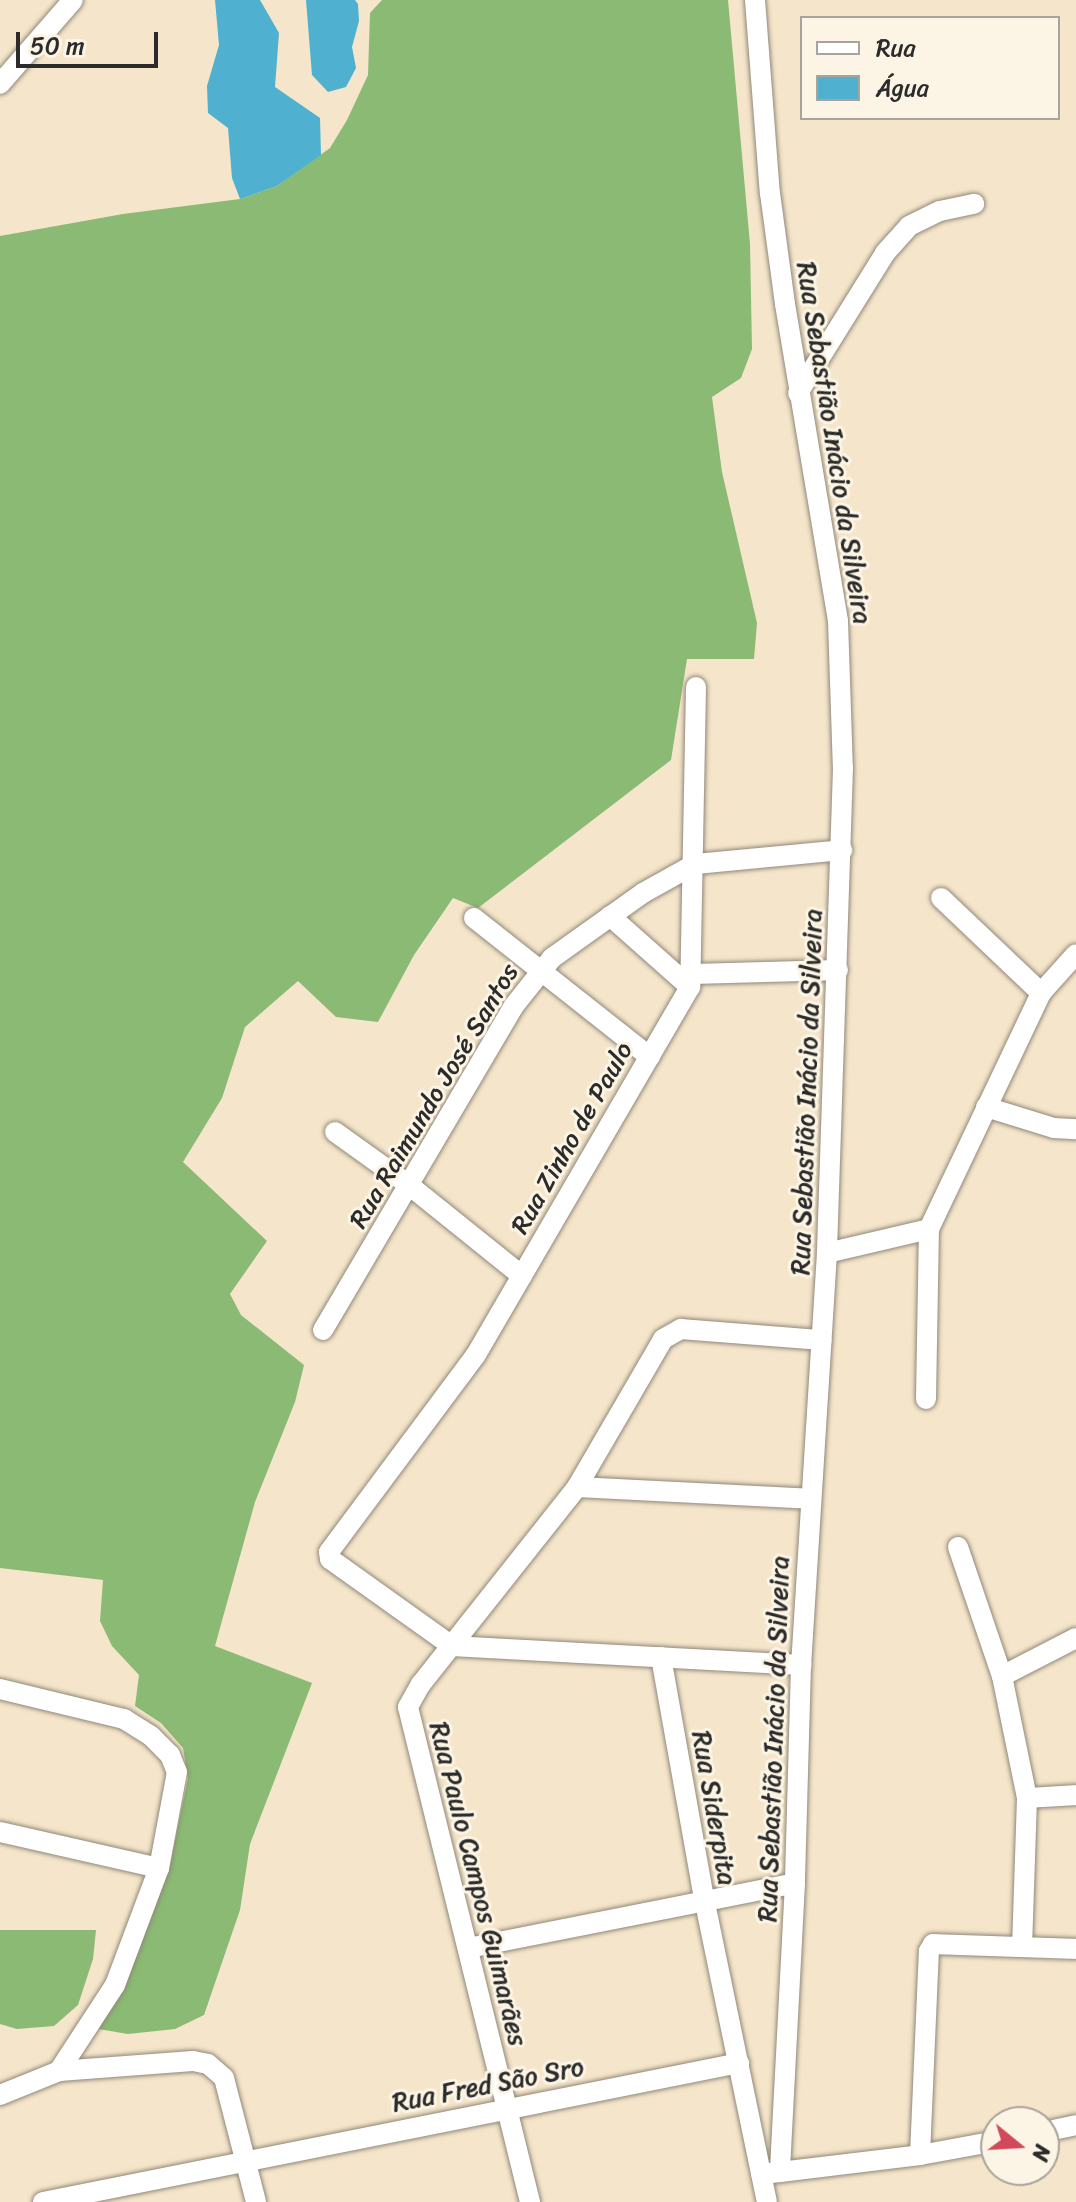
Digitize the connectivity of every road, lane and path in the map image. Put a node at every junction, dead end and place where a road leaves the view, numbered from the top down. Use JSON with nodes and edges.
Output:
{"nodes":[{"id":1,"x":73,"y":0,"type":"edge"},
{"id":2,"x":755,"y":0,"type":"edge"},
{"id":3,"x":0,"y":84,"type":"edge"},
{"id":4,"x":974,"y":204,"type":"dead end"},
{"id":5,"x":798,"y":393,"type":"junction"},
{"id":6,"x":696,"y":687,"type":"dead end"},
{"id":7,"x":842,"y":850,"type":"junction"},
{"id":8,"x":695,"y":864,"type":"junction"},
{"id":9,"x":941,"y":898,"type":"dead end"},
{"id":10,"x":610,"y":916,"type":"junction"},
{"id":11,"x":474,"y":918,"type":"dead end"},
{"id":12,"x":1076,"y":954,"type":"edge"},
{"id":13,"x":540,"y":970,"type":"junction"},
{"id":14,"x":838,"y":970,"type":"junction"},
{"id":15,"x":691,"y":980,"type":"junction"},
{"id":16,"x":1041,"y":993,"type":"junction"},
{"id":17,"x":650,"y":1057,"type":"junction"},
{"id":18,"x":986,"y":1107,"type":"junction"},
{"id":19,"x":1076,"y":1129,"type":"edge"},
{"id":20,"x":335,"y":1132,"type":"dead end"},
{"id":21,"x":409,"y":1185,"type":"junction"},
{"id":22,"x":929,"y":1229,"type":"junction"},
{"id":23,"x":827,"y":1253,"type":"junction"},
{"id":24,"x":522,"y":1276,"type":"junction"},
{"id":25,"x":323,"y":1330,"type":"dead end"},
{"id":26,"x":822,"y":1340,"type":"junction"},
{"id":27,"x":926,"y":1399,"type":"dead end"},
{"id":28,"x":577,"y":1487,"type":"junction"},
{"id":29,"x":810,"y":1499,"type":"junction"},
{"id":30,"x":958,"y":1547,"type":"dead end"},
{"id":31,"x":1070,"y":1644,"type":"edge"},
{"id":32,"x":452,"y":1646,"type":"junction"},
{"id":33,"x":661,"y":1657,"type":"junction"},
{"id":34,"x":801,"y":1665,"type":"junction"},
{"id":35,"x":1002,"y":1676,"type":"junction"},
{"id":36,"x":0,"y":1689,"type":"edge"},
{"id":37,"x":1076,"y":1795,"type":"edge"},
{"id":38,"x":1027,"y":1798,"type":"junction"},
{"id":39,"x":0,"y":1832,"type":"edge"},
{"id":40,"x":159,"y":1868,"type":"junction"},
{"id":41,"x":795,"y":1883,"type":"junction"},
{"id":42,"x":705,"y":1903,"type":"junction"},
{"id":43,"x":1022,"y":1947,"type":"junction"},
{"id":44,"x":468,"y":1948,"type":"junction"},
{"id":45,"x":1076,"y":1949,"type":"edge"},
{"id":46,"x":739,"y":2063,"type":"junction"},
{"id":47,"x":59,"y":2071,"type":"junction"},
{"id":48,"x":0,"y":2095,"type":"edge"},
{"id":49,"x":507,"y":2107,"type":"junction"},
{"id":50,"x":980,"y":2144,"type":"edge"},
{"id":51,"x":920,"y":2155,"type":"junction"},
{"id":52,"x":248,"y":2161,"type":"junction"},
{"id":53,"x":770,"y":2173,"type":"junction"},
{"id":54,"x":43,"y":2202,"type":"edge"},
{"id":55,"x":256,"y":2202,"type":"edge"},
{"id":56,"x":530,"y":2202,"type":"edge"},
{"id":57,"x":767,"y":2202,"type":"edge"}],
"edges":[{"from":1,"to":3,"type":"street"},
{"from":2,"to":5,"type":"street","name":"Rua Sebastião Inácio da Silveira"},
{"from":4,"to":5,"type":"street"},
{"from":5,"to":7,"type":"street","name":"Rua Sebastião Inácio da Silveira"},
{"from":6,"to":8,"type":"street","name":"Rua Zinho de Paulo"},
{"from":7,"to":8,"type":"street","name":"Rua Raimundo José Santos"},
{"from":7,"to":14,"type":"street","name":"Rua Sebastião Inácio da Silveira"},
{"from":8,"to":10,"type":"street","name":"Rua Raimundo José Santos"},
{"from":8,"to":15,"type":"street","name":"Rua Zinho de Paulo"},
{"from":9,"to":16,"type":"street"},
{"from":10,"to":13,"type":"street","name":"Rua Raimundo José Santos"},
{"from":10,"to":15,"type":"street"},
{"from":11,"to":13,"type":"street"},
{"from":12,"to":16,"type":"street"},
{"from":13,"to":17,"type":"street"},
{"from":13,"to":21,"type":"street","name":"Rua Raimundo José Santos"},
{"from":14,"to":15,"type":"street"},
{"from":14,"to":23,"type":"street","name":"Rua Sebastião Inácio da Silveira"},
{"from":15,"to":17,"type":"street","name":"Rua Zinho de Paulo"},
{"from":16,"to":18,"type":"street"},
{"from":17,"to":24,"type":"street","name":"Rua Zinho de Paulo"},
{"from":18,"to":19,"type":"street"},
{"from":18,"to":22,"type":"street"},
{"from":20,"to":21,"type":"street"},
{"from":21,"to":24,"type":"street"},
{"from":21,"to":25,"type":"street","name":"Rua Raimundo José Santos"},
{"from":22,"to":23,"type":"street"},
{"from":22,"to":27,"type":"street"},
{"from":23,"to":26,"type":"street","name":"Rua Sebastião Inácio da Silveira"},
{"from":24,"to":32,"type":"street","name":"Rua Zinho de Paulo"},
{"from":26,"to":28,"type":"street","name":"Rua Paulo Campos Guimarães"},
{"from":26,"to":29,"type":"street","name":"Rua Sebastião Inácio da Silveira"},
{"from":28,"to":29,"type":"street"},
{"from":28,"to":32,"type":"street","name":"Rua Paulo Campos Guimarães"},
{"from":29,"to":34,"type":"street","name":"Rua Sebastião Inácio da Silveira"},
{"from":30,"to":35,"type":"street"},
{"from":31,"to":35,"type":"street"},
{"from":32,"to":33,"type":"street"},
{"from":32,"to":44,"type":"street","name":"Rua Paulo Campos Guimarães"},
{"from":33,"to":34,"type":"street"},
{"from":33,"to":42,"type":"street","name":"Rua Siderpita"},
{"from":34,"to":41,"type":"street","name":"Rua Sebastião Inácio da Silveira"},
{"from":35,"to":38,"type":"street"},
{"from":36,"to":40,"type":"street"},
{"from":37,"to":38,"type":"street"},
{"from":38,"to":43,"type":"street"},
{"from":39,"to":40,"type":"street"},
{"from":40,"to":47,"type":"street"},
{"from":41,"to":42,"type":"street"},
{"from":41,"to":53,"type":"street","name":"Rua Sebastião Inácio da Silveira"},
{"from":42,"to":44,"type":"street"},
{"from":42,"to":46,"type":"street","name":"Rua Siderpita"},
{"from":43,"to":45,"type":"street"},
{"from":43,"to":51,"type":"street"},
{"from":44,"to":49,"type":"street","name":"Rua Paulo Campos Guimarães"},
{"from":46,"to":49,"type":"street","name":"Rua Fred São Sro"},
{"from":46,"to":53,"type":"street","name":"Rua Siderpita"},
{"from":47,"to":48,"type":"street"},
{"from":47,"to":52,"type":"street"},
{"from":49,"to":52,"type":"street","name":"Rua Fred São Sro"},
{"from":49,"to":56,"type":"street","name":"Rua Paulo Campos Guimarães"},
{"from":50,"to":51,"type":"street"},
{"from":51,"to":53,"type":"street"},
{"from":52,"to":54,"type":"street","name":"Rua Fred São Sro"},
{"from":52,"to":55,"type":"street"},
{"from":53,"to":57,"type":"street","name":"Rua Siderpita"}]}
